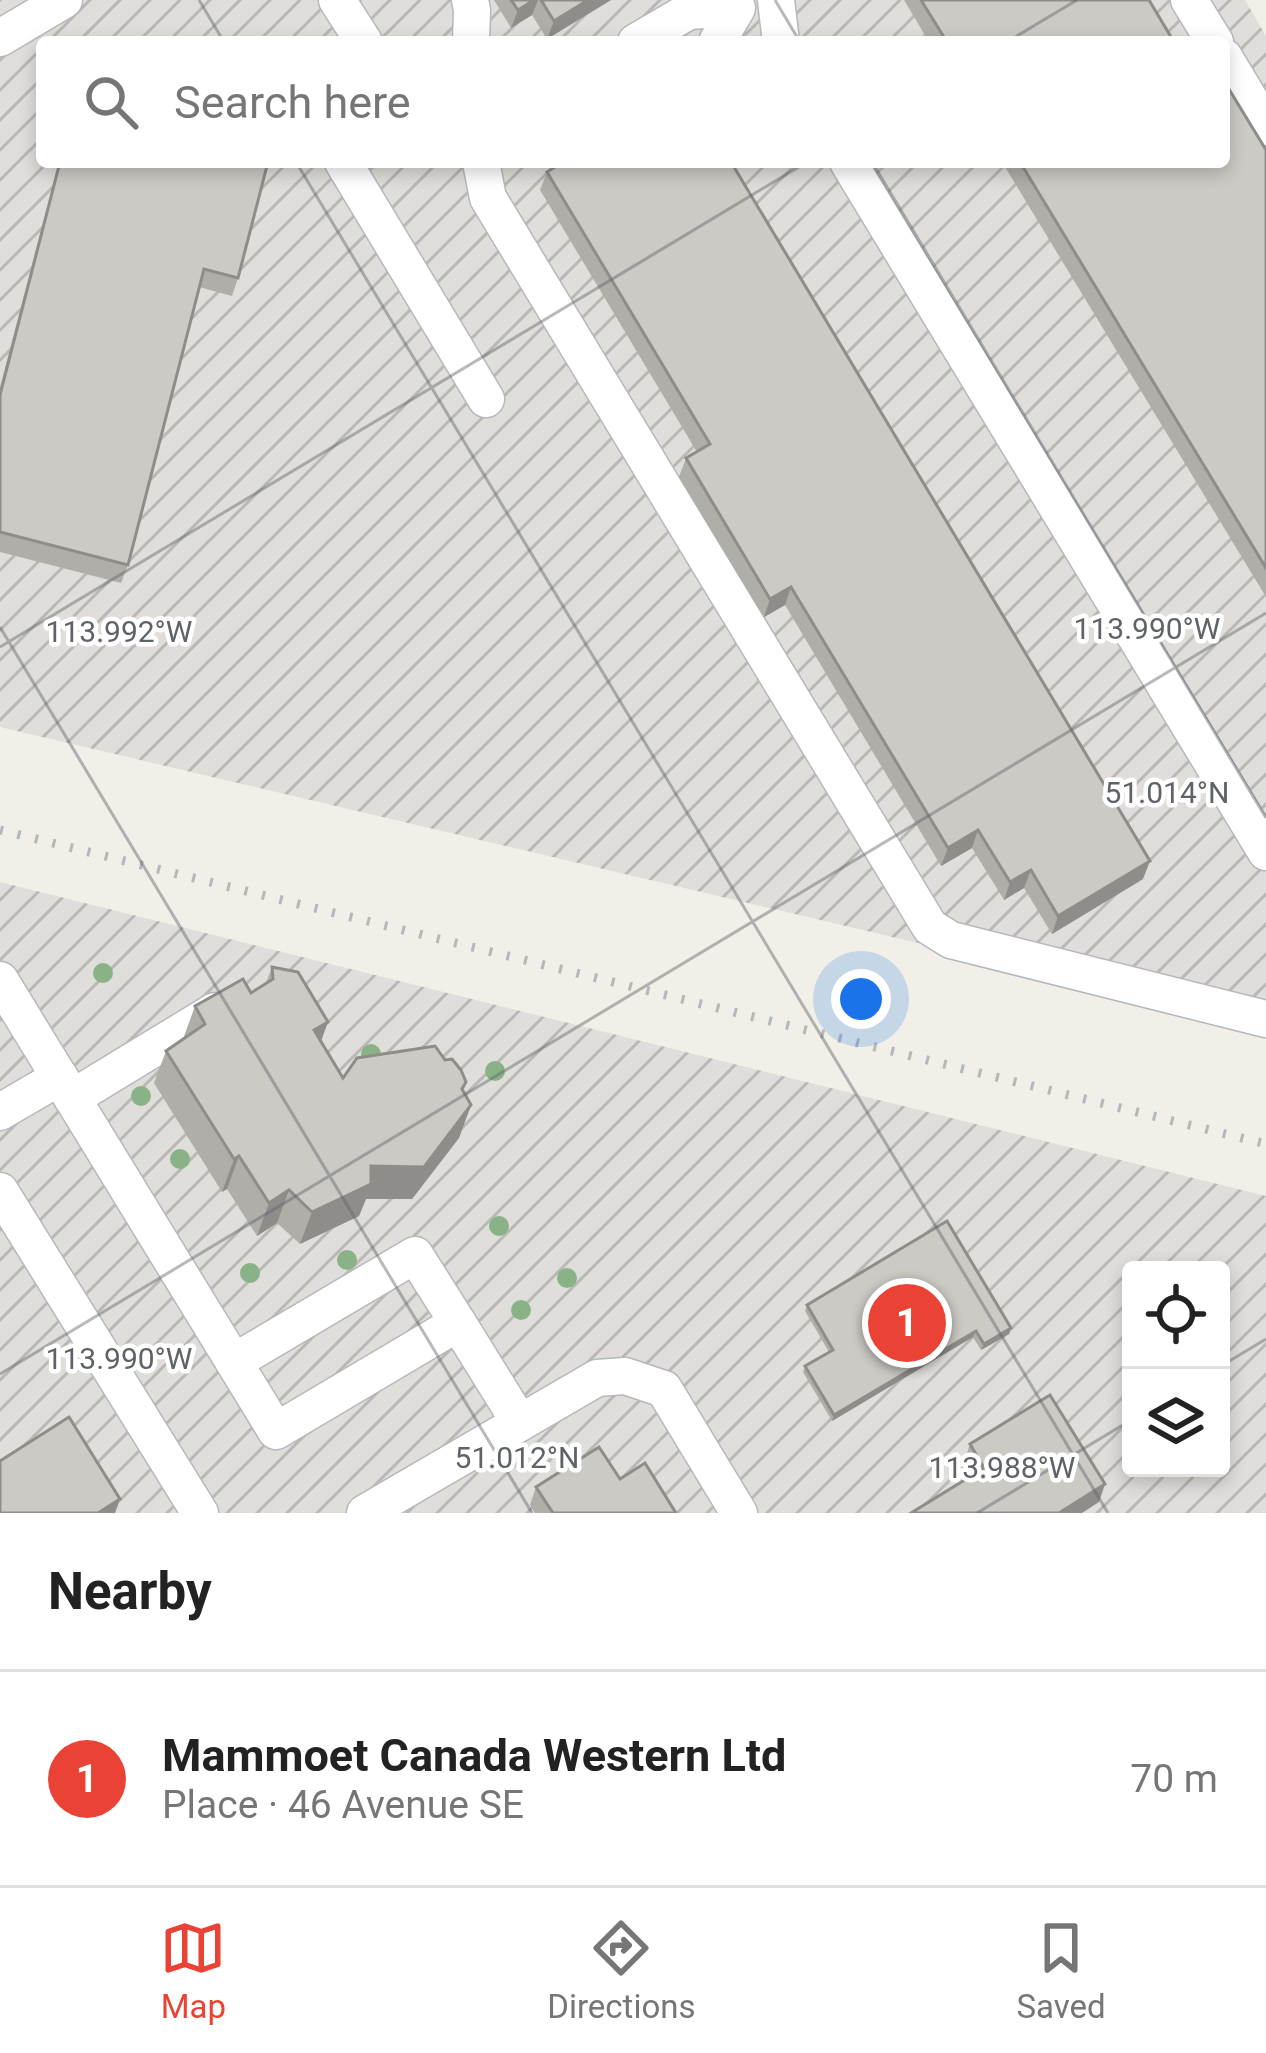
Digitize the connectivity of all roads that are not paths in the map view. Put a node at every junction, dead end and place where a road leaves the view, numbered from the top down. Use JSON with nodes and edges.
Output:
{"nodes":[{"id":1,"x":64,"y":0,"type":"edge"},
{"id":2,"x":338,"y":0,"type":"edge"},
{"id":3,"x":470,"y":0,"type":"edge"},
{"id":4,"x":776,"y":0,"type":"edge"},
{"id":5,"x":1189,"y":0,"type":"edge"},
{"id":6,"x":746,"y":4,"type":"edge"},
{"id":7,"x":360,"y":36,"type":"edge"},
{"id":8,"x":471,"y":36,"type":"edge"},
{"id":9,"x":647,"y":36,"type":"edge"},
{"id":10,"x":722,"y":36,"type":"edge"},
{"id":11,"x":780,"y":36,"type":"edge"},
{"id":12,"x":1211,"y":36,"type":"edge"},
{"id":13,"x":0,"y":38,"type":"edge"},
{"id":14,"x":1230,"y":67,"type":"edge"},
{"id":15,"x":1266,"y":127,"type":"edge"},
{"id":16,"x":347,"y":168,"type":"edge"},
{"id":17,"x":482,"y":168,"type":"edge"},
{"id":18,"x":852,"y":168,"type":"edge"},
{"id":19,"x":485,"y":399,"type":"dead end"},
{"id":20,"x":1266,"y":852,"type":"edge"},
{"id":21,"x":0,"y":980,"type":"edge"},
{"id":22,"x":215,"y":1011,"type":"edge"},
{"id":23,"x":1266,"y":1019,"type":"edge"},
{"id":24,"x":66,"y":1088,"type":"junction"},
{"id":25,"x":0,"y":1112,"type":"edge"},
{"id":26,"x":0,"y":1191,"type":"edge"},
{"id":27,"x":458,"y":1323,"type":"junction"},
{"id":28,"x":234,"y":1362,"type":"junction"},
{"id":29,"x":520,"y":1423,"type":"junction"},
{"id":30,"x":200,"y":1513,"type":"edge"},
{"id":31,"x":365,"y":1513,"type":"edge"},
{"id":32,"x":739,"y":1513,"type":"edge"}],
"edges":[{"from":1,"to":13,"type":"street"},
{"from":2,"to":7,"type":"street"},
{"from":3,"to":8,"type":"street"},
{"from":4,"to":11,"type":"street"},
{"from":5,"to":12,"type":"street"},
{"from":6,"to":9,"type":"street"},
{"from":6,"to":10,"type":"street"},
{"from":14,"to":15,"type":"street"},
{"from":16,"to":19,"type":"street"},
{"from":17,"to":23,"type":"street"},
{"from":18,"to":20,"type":"street"},
{"from":21,"to":24,"type":"street"},
{"from":22,"to":24,"type":"street"},
{"from":24,"to":25,"type":"street"},
{"from":24,"to":28,"type":"street"},
{"from":26,"to":30,"type":"street"},
{"from":27,"to":28,"type":"street"},
{"from":27,"to":28,"type":"street"},
{"from":27,"to":29,"type":"street"},
{"from":29,"to":31,"type":"street"},
{"from":29,"to":32,"type":"street"}]}
